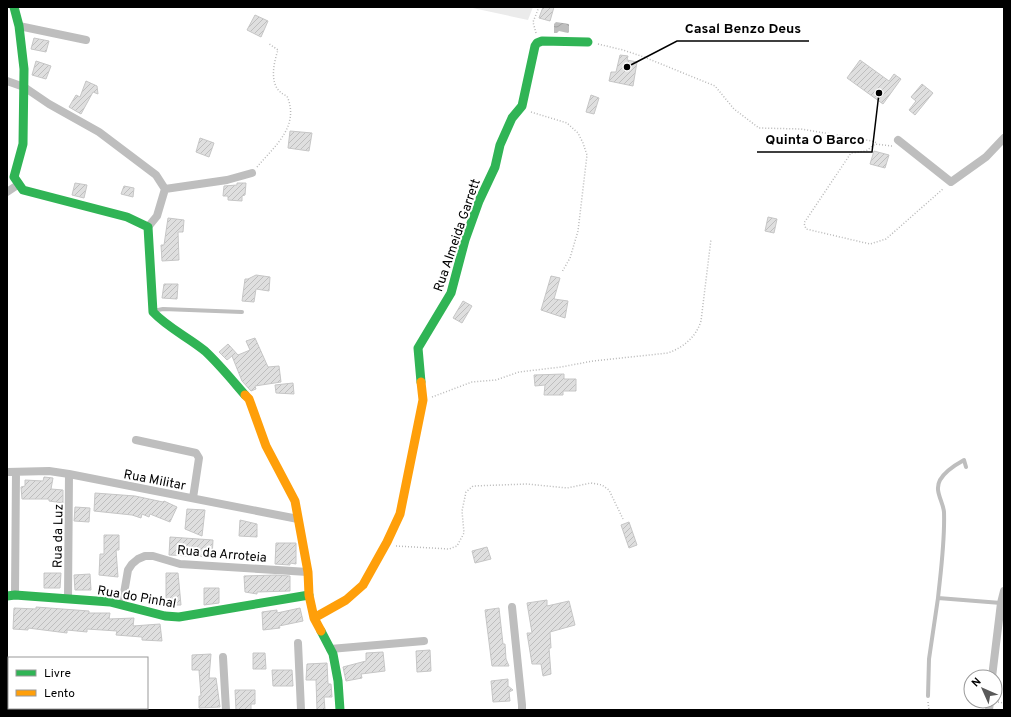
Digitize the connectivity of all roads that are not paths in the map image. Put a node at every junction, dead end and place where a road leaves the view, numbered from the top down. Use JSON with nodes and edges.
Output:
{"nodes":[{"id":1,"x":14,"y":7,"type":"edge"},
{"id":2,"x":19,"y":26,"type":"junction"},
{"id":3,"x":86,"y":40,"type":"dead end"},
{"id":4,"x":588,"y":42,"type":"road end"},
{"id":5,"x":7,"y":81,"type":"edge"},
{"id":6,"x":24,"y":87,"type":"junction"},
{"id":7,"x":1004,"y":138,"type":"edge"},
{"id":8,"x":898,"y":140,"type":"dead end"},
{"id":9,"x":252,"y":173,"type":"road end"},
{"id":10,"x":19,"y":184,"type":"junction"},
{"id":11,"x":165,"y":189,"type":"junction"},
{"id":12,"x":7,"y":192,"type":"edge"},
{"id":13,"x":148,"y":227,"type":"junction"},
{"id":14,"x":153,"y":312,"type":"junction"},
{"id":15,"x":242,"y":312,"type":"dead end"},
{"id":16,"x":136,"y":440,"type":"dead end"},
{"id":17,"x":966,"y":467,"type":"dead end"},
{"id":18,"x":7,"y":472,"type":"edge"},
{"id":19,"x":16,"y":472,"type":"junction"},
{"id":20,"x":69,"y":474,"type":"junction"},
{"id":21,"x":193,"y":498,"type":"junction"},
{"id":22,"x":298,"y":519,"type":"junction"},
{"id":23,"x":308,"y":572,"type":"junction"},
{"id":24,"x":1004,"y":591,"type":"edge"},
{"id":25,"x":11,"y":595,"type":"edge"},
{"id":26,"x":309,"y":595,"type":"junction"},
{"id":27,"x":938,"y":598,"type":"junction"},
{"id":28,"x":68,"y":599,"type":"junction"},
{"id":29,"x":1001,"y":603,"type":"junction"},
{"id":30,"x":122,"y":605,"type":"junction"},
{"id":31,"x":512,"y":607,"type":"dead end"},
{"id":32,"x":314,"y":618,"type":"junction"},
{"id":33,"x":424,"y":641,"type":"dead end"},
{"id":34,"x":298,"y":643,"type":"dead end"},
{"id":35,"x":330,"y":649,"type":"junction"},
{"id":36,"x":223,"y":657,"type":"dead end"},
{"id":37,"x":993,"y":669,"type":"edge"},
{"id":38,"x":928,"y":696,"type":"dead end"},
{"id":39,"x":226,"y":710,"type":"edge"},
{"id":40,"x":300,"y":710,"type":"edge"},
{"id":41,"x":340,"y":710,"type":"edge"},
{"id":42,"x":522,"y":710,"type":"edge"}],
"edges":[{"from":1,"to":2,"type":"street"},
{"from":2,"to":3,"type":"street"},
{"from":2,"to":6,"type":"street"},
{"from":4,"to":32,"type":"street","name":"Rua Almeida Garrett"},
{"from":5,"to":6,"type":"street"},
{"from":6,"to":10,"type":"street"},
{"from":6,"to":11,"type":"street"},
{"from":7,"to":8,"type":"street"},
{"from":9,"to":11,"type":"street"},
{"from":10,"to":12,"type":"street"},
{"from":10,"to":13,"type":"street"},
{"from":11,"to":13,"type":"street"},
{"from":13,"to":14,"type":"street"},
{"from":14,"to":15,"type":"lane"},
{"from":14,"to":22,"type":"street"},
{"from":16,"to":21,"type":"street"},
{"from":17,"to":27,"type":"lane"},
{"from":18,"to":19,"type":"street","name":"Rua Militar"},
{"from":19,"to":20,"type":"street","name":"Rua Militar"},
{"from":19,"to":25,"type":"street"},
{"from":20,"to":21,"type":"street","name":"Rua Militar"},
{"from":20,"to":28,"type":"street","name":"Rua da Luz"},
{"from":21,"to":22,"type":"street","name":"Rua Militar"},
{"from":22,"to":23,"type":"street"},
{"from":23,"to":26,"type":"street"},
{"from":23,"to":30,"type":"street","name":"Rua da Arroteia"},
{"from":24,"to":29,"type":"street"},
{"from":25,"to":28,"type":"street","name":"Rua do Pinhal"},
{"from":26,"to":30,"type":"street","name":"Rua do Pinhal"},
{"from":26,"to":32,"type":"street"},
{"from":27,"to":29,"type":"lane"},
{"from":27,"to":38,"type":"lane"},
{"from":28,"to":30,"type":"street","name":"Rua do Pinhal"},
{"from":29,"to":37,"type":"street"},
{"from":31,"to":42,"type":"street"},
{"from":32,"to":35,"type":"street"},
{"from":33,"to":35,"type":"street"},
{"from":34,"to":40,"type":"street"},
{"from":35,"to":41,"type":"street"},
{"from":36,"to":39,"type":"street"}]}
